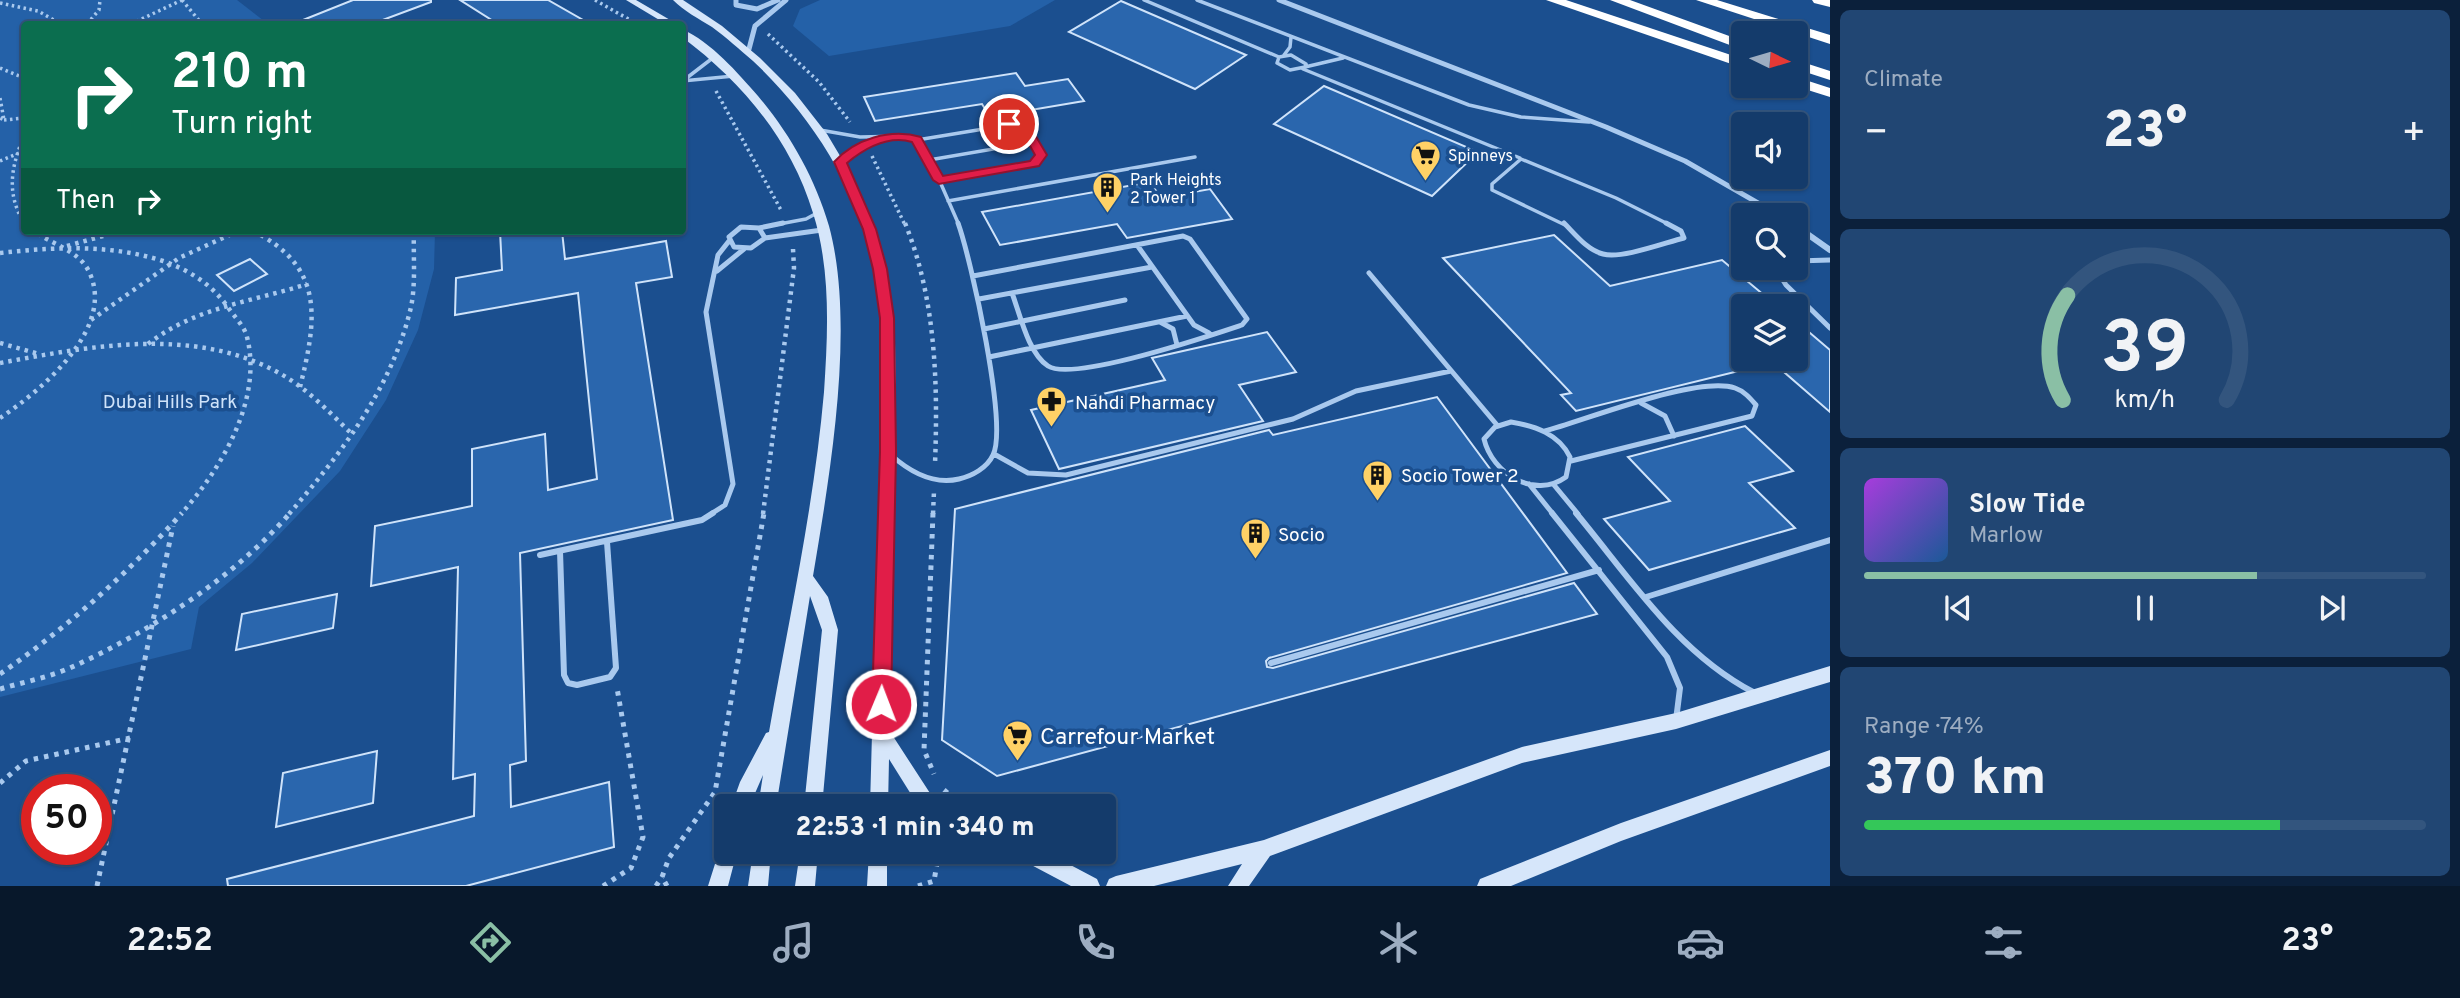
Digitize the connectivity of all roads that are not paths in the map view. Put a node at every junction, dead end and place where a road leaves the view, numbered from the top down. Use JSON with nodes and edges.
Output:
{"nodes":[{"id":1,"x":630,"y":0,"type":"edge"},
{"id":2,"x":677,"y":0,"type":"edge"},
{"id":3,"x":736,"y":0,"type":"edge"},
{"id":4,"x":778,"y":0,"type":"edge"},
{"id":5,"x":786,"y":0,"type":"edge"},
{"id":6,"x":1144,"y":0,"type":"edge"},
{"id":7,"x":1197,"y":0,"type":"edge"},
{"id":8,"x":1279,"y":0,"type":"edge"},
{"id":9,"x":1553,"y":0,"type":"edge"},
{"id":10,"x":1617,"y":0,"type":"edge"},
{"id":11,"x":1640,"y":0,"type":"edge"},
{"id":12,"x":1703,"y":0,"type":"edge"},
{"id":13,"x":1819,"y":0,"type":"edge"},
{"id":14,"x":1830,"y":3,"type":"edge"},
{"id":15,"x":667,"y":21,"type":"edge"},
{"id":16,"x":1731,"y":30,"type":"edge"},
{"id":17,"x":686,"y":35,"type":"edge"},
{"id":18,"x":1291,"y":37,"type":"junction"},
{"id":19,"x":1830,"y":40,"type":"edge"},
{"id":20,"x":1731,"y":42,"type":"edge"},
{"id":21,"x":749,"y":50,"type":"junction"},
{"id":22,"x":1808,"y":54,"type":"edge"},
{"id":23,"x":1281,"y":56,"type":"junction"},
{"id":24,"x":715,"y":57,"type":"junction"},
{"id":25,"x":1344,"y":58,"type":"junction"},
{"id":26,"x":1731,"y":60,"type":"edge"},
{"id":27,"x":1830,"y":61,"type":"edge"},
{"id":28,"x":1304,"y":68,"type":"junction"},
{"id":29,"x":1808,"y":68,"type":"edge"},
{"id":30,"x":734,"y":76,"type":"junction"},
{"id":31,"x":1830,"y":76,"type":"edge"},
{"id":32,"x":686,"y":78,"type":"edge"},
{"id":33,"x":686,"y":81,"type":"edge"},
{"id":34,"x":1808,"y":85,"type":"edge"},
{"id":35,"x":1808,"y":87,"type":"edge"},
{"id":36,"x":1830,"y":93,"type":"edge"},
{"id":37,"x":1830,"y":100,"type":"edge"},
{"id":38,"x":1593,"y":122,"type":"junction"},
{"id":39,"x":820,"y":130,"type":"junction"},
{"id":40,"x":879,"y":138,"type":"junction"},
{"id":41,"x":917,"y":139,"type":"junction"},
{"id":42,"x":1022,"y":144,"type":"dead end"},
{"id":43,"x":1195,"y":157,"type":"dead end"},
{"id":44,"x":1521,"y":159,"type":"junction"},
{"id":45,"x":929,"y":160,"type":"junction"},
{"id":46,"x":840,"y":162,"type":"junction"},
{"id":47,"x":939,"y":180,"type":"junction"},
{"id":48,"x":948,"y":201,"type":"junction"},
{"id":49,"x":1758,"y":203,"type":"edge"},
{"id":50,"x":819,"y":210,"type":"junction"},
{"id":51,"x":759,"y":228,"type":"junction"},
{"id":52,"x":822,"y":230,"type":"junction"},
{"id":53,"x":1808,"y":234,"type":"edge"},
{"id":54,"x":765,"y":239,"type":"junction"},
{"id":55,"x":729,"y":241,"type":"junction"},
{"id":56,"x":1137,"y":245,"type":"junction"},
{"id":57,"x":744,"y":249,"type":"junction"},
{"id":58,"x":1830,"y":250,"type":"edge"},
{"id":59,"x":1830,"y":260,"type":"edge"},
{"id":60,"x":1808,"y":261,"type":"edge"},
{"id":61,"x":1152,"y":267,"type":"junction"},
{"id":62,"x":717,"y":271,"type":"junction"},
{"id":63,"x":1369,"y":273,"type":"dead end"},
{"id":64,"x":973,"y":276,"type":"junction"},
{"id":65,"x":1783,"y":280,"type":"edge"},
{"id":66,"x":1012,"y":293,"type":"junction"},
{"id":67,"x":979,"y":299,"type":"junction"},
{"id":68,"x":1125,"y":300,"type":"dead end"},
{"id":69,"x":1187,"y":316,"type":"junction"},
{"id":70,"x":1024,"y":321,"type":"junction"},
{"id":71,"x":1160,"y":322,"type":"junction"},
{"id":72,"x":1830,"y":328,"type":"edge"},
{"id":73,"x":984,"y":330,"type":"junction"},
{"id":74,"x":1214,"y":333,"type":"junction"},
{"id":75,"x":1177,"y":345,"type":"junction"},
{"id":76,"x":1035,"y":349,"type":"junction"},
{"id":77,"x":989,"y":357,"type":"junction"},
{"id":78,"x":1451,"y":371,"type":"junction"},
{"id":79,"x":1640,"y":402,"type":"junction"},
{"id":80,"x":1497,"y":425,"type":"junction"},
{"id":81,"x":1545,"y":431,"type":"junction"},
{"id":82,"x":1674,"y":436,"type":"junction"},
{"id":83,"x":888,"y":452,"type":"junction"},
{"id":84,"x":995,"y":454,"type":"junction"},
{"id":85,"x":1571,"y":461,"type":"junction"},
{"id":86,"x":1529,"y":484,"type":"junction"},
{"id":87,"x":1554,"y":485,"type":"junction"},
{"id":88,"x":1830,"y":540,"type":"edge"},
{"id":89,"x":607,"y":542,"type":"junction"},
{"id":90,"x":560,"y":551,"type":"junction"},
{"id":91,"x":540,"y":555,"type":"dead end"},
{"id":92,"x":1599,"y":570,"type":"junction"},
{"id":93,"x":807,"y":579,"type":"junction"},
{"id":94,"x":1646,"y":597,"type":"junction"},
{"id":95,"x":1271,"y":663,"type":"dead end"},
{"id":96,"x":1830,"y":674,"type":"edge"},
{"id":97,"x":1762,"y":697,"type":"junction"},
{"id":98,"x":1676,"y":721,"type":"junction"},
{"id":99,"x":776,"y":732,"type":"junction"},
{"id":100,"x":880,"y":732,"type":"junction"},
{"id":101,"x":1830,"y":758,"type":"edge"},
{"id":102,"x":744,"y":794,"type":"edge"},
{"id":103,"x":769,"y":794,"type":"edge"},
{"id":104,"x":814,"y":794,"type":"edge"},
{"id":105,"x":879,"y":794,"type":"edge"},
{"id":106,"x":921,"y":794,"type":"edge"},
{"id":107,"x":1264,"y":849,"type":"junction"},
{"id":108,"x":724,"y":864,"type":"edge"},
{"id":109,"x":761,"y":864,"type":"edge"},
{"id":110,"x":808,"y":864,"type":"edge"},
{"id":111,"x":878,"y":864,"type":"edge"},
{"id":112,"x":1049,"y":864,"type":"edge"},
{"id":113,"x":718,"y":886,"type":"edge"},
{"id":114,"x":758,"y":886,"type":"edge"},
{"id":115,"x":806,"y":886,"type":"edge"},
{"id":116,"x":877,"y":886,"type":"edge"},
{"id":117,"x":1090,"y":886,"type":"edge"},
{"id":118,"x":1116,"y":886,"type":"edge"},
{"id":119,"x":1238,"y":886,"type":"edge"},
{"id":120,"x":1487,"y":886,"type":"edge"}],
"edges":[{"from":1,"to":15,"type":"main road"},
{"from":2,"to":21,"type":"main road"},
{"from":3,"to":4,"type":"street"},
{"from":5,"to":21,"type":"street"},
{"from":6,"to":23,"type":"lane"},
{"from":7,"to":18,"type":"lane"},
{"from":8,"to":38,"type":"street"},
{"from":9,"to":26,"type":"highway"},
{"from":10,"to":20,"type":"highway"},
{"from":11,"to":16,"type":"highway"},
{"from":12,"to":19,"type":"highway"},
{"from":13,"to":14,"type":"highway"},
{"from":17,"to":24,"type":"main road"},
{"from":18,"to":23,"type":"lane"},
{"from":18,"to":25,"type":"lane"},
{"from":21,"to":39,"type":"main road"},
{"from":22,"to":27,"type":"highway"},
{"from":23,"to":28,"type":"lane"},
{"from":23,"to":28,"type":"lane"},
{"from":24,"to":30,"type":"main road"},
{"from":24,"to":32,"type":"lane"},
{"from":25,"to":28,"type":"lane"},
{"from":25,"to":38,"type":"lane"},
{"from":28,"to":44,"type":"lane"},
{"from":29,"to":31,"type":"highway"},
{"from":30,"to":33,"type":"lane"},
{"from":30,"to":50,"type":"main road"},
{"from":34,"to":36,"type":"highway"},
{"from":35,"to":37,"type":"highway"},
{"from":38,"to":49,"type":"street"},
{"from":39,"to":40,"type":"lane"},
{"from":39,"to":46,"type":"main road"},
{"from":40,"to":41,"type":"lane"},
{"from":40,"to":46,"type":"lane"},
{"from":41,"to":45,"type":"lane"},
{"from":41,"to":47,"type":"lane"},
{"from":42,"to":45,"type":"lane"},
{"from":43,"to":48,"type":"lane"},
{"from":44,"to":44,"type":"lane"},
{"from":45,"to":47,"type":"lane"},
{"from":46,"to":83,"type":"main road"},
{"from":47,"to":48,"type":"lane"},
{"from":48,"to":64,"type":"lane"},
{"from":50,"to":51,"type":"lane"},
{"from":50,"to":52,"type":"main road"},
{"from":51,"to":54,"type":"lane"},
{"from":51,"to":55,"type":"lane"},
{"from":52,"to":54,"type":"lane"},
{"from":52,"to":93,"type":"main road"},
{"from":53,"to":58,"type":"street"},
{"from":54,"to":57,"type":"lane"},
{"from":55,"to":57,"type":"lane"},
{"from":55,"to":62,"type":"lane"},
{"from":56,"to":61,"type":"lane"},
{"from":56,"to":64,"type":"lane"},
{"from":56,"to":74,"type":"lane"},
{"from":57,"to":62,"type":"lane"},
{"from":59,"to":60,"type":"lane"},
{"from":61,"to":66,"type":"lane"},
{"from":61,"to":69,"type":"lane"},
{"from":62,"to":89,"type":"lane"},
{"from":63,"to":78,"type":"lane"},
{"from":64,"to":67,"type":"lane"},
{"from":65,"to":72,"type":"lane"},
{"from":66,"to":67,"type":"lane"},
{"from":66,"to":70,"type":"lane"},
{"from":67,"to":73,"type":"lane"},
{"from":68,"to":70,"type":"lane"},
{"from":69,"to":71,"type":"lane"},
{"from":69,"to":74,"type":"lane"},
{"from":70,"to":73,"type":"lane"},
{"from":70,"to":76,"type":"lane"},
{"from":71,"to":75,"type":"lane"},
{"from":71,"to":76,"type":"lane"},
{"from":73,"to":77,"type":"lane"},
{"from":74,"to":75,"type":"lane"},
{"from":75,"to":76,"type":"lane"},
{"from":76,"to":77,"type":"lane"},
{"from":77,"to":84,"type":"lane"},
{"from":78,"to":80,"type":"lane"},
{"from":78,"to":84,"type":"lane"},
{"from":79,"to":81,"type":"lane"},
{"from":79,"to":82,"type":"lane"},
{"from":79,"to":82,"type":"lane"},
{"from":80,"to":81,"type":"lane"},
{"from":80,"to":86,"type":"lane"},
{"from":81,"to":85,"type":"lane"},
{"from":82,"to":85,"type":"lane"},
{"from":83,"to":84,"type":"lane"},
{"from":83,"to":100,"type":"main road"},
{"from":85,"to":87,"type":"lane"},
{"from":86,"to":87,"type":"lane"},
{"from":86,"to":92,"type":"lane"},
{"from":87,"to":94,"type":"lane"},
{"from":88,"to":94,"type":"lane"},
{"from":89,"to":90,"type":"lane"},
{"from":89,"to":90,"type":"lane"},
{"from":90,"to":91,"type":"lane"},
{"from":92,"to":95,"type":"lane"},
{"from":92,"to":98,"type":"lane"},
{"from":93,"to":99,"type":"main road"},
{"from":93,"to":104,"type":"main road"},
{"from":94,"to":97,"type":"lane"},
{"from":96,"to":97,"type":"main road"},
{"from":97,"to":98,"type":"main road"},
{"from":98,"to":107,"type":"main road"},
{"from":99,"to":102,"type":"main road"},
{"from":99,"to":103,"type":"main road"},
{"from":100,"to":105,"type":"main road"},
{"from":100,"to":106,"type":"main road"},
{"from":101,"to":120,"type":"main road"},
{"from":107,"to":118,"type":"main road"},
{"from":107,"to":119,"type":"main road"},
{"from":108,"to":113,"type":"main road"},
{"from":109,"to":114,"type":"main road"},
{"from":110,"to":115,"type":"main road"},
{"from":111,"to":116,"type":"main road"},
{"from":112,"to":117,"type":"main road"}]}
